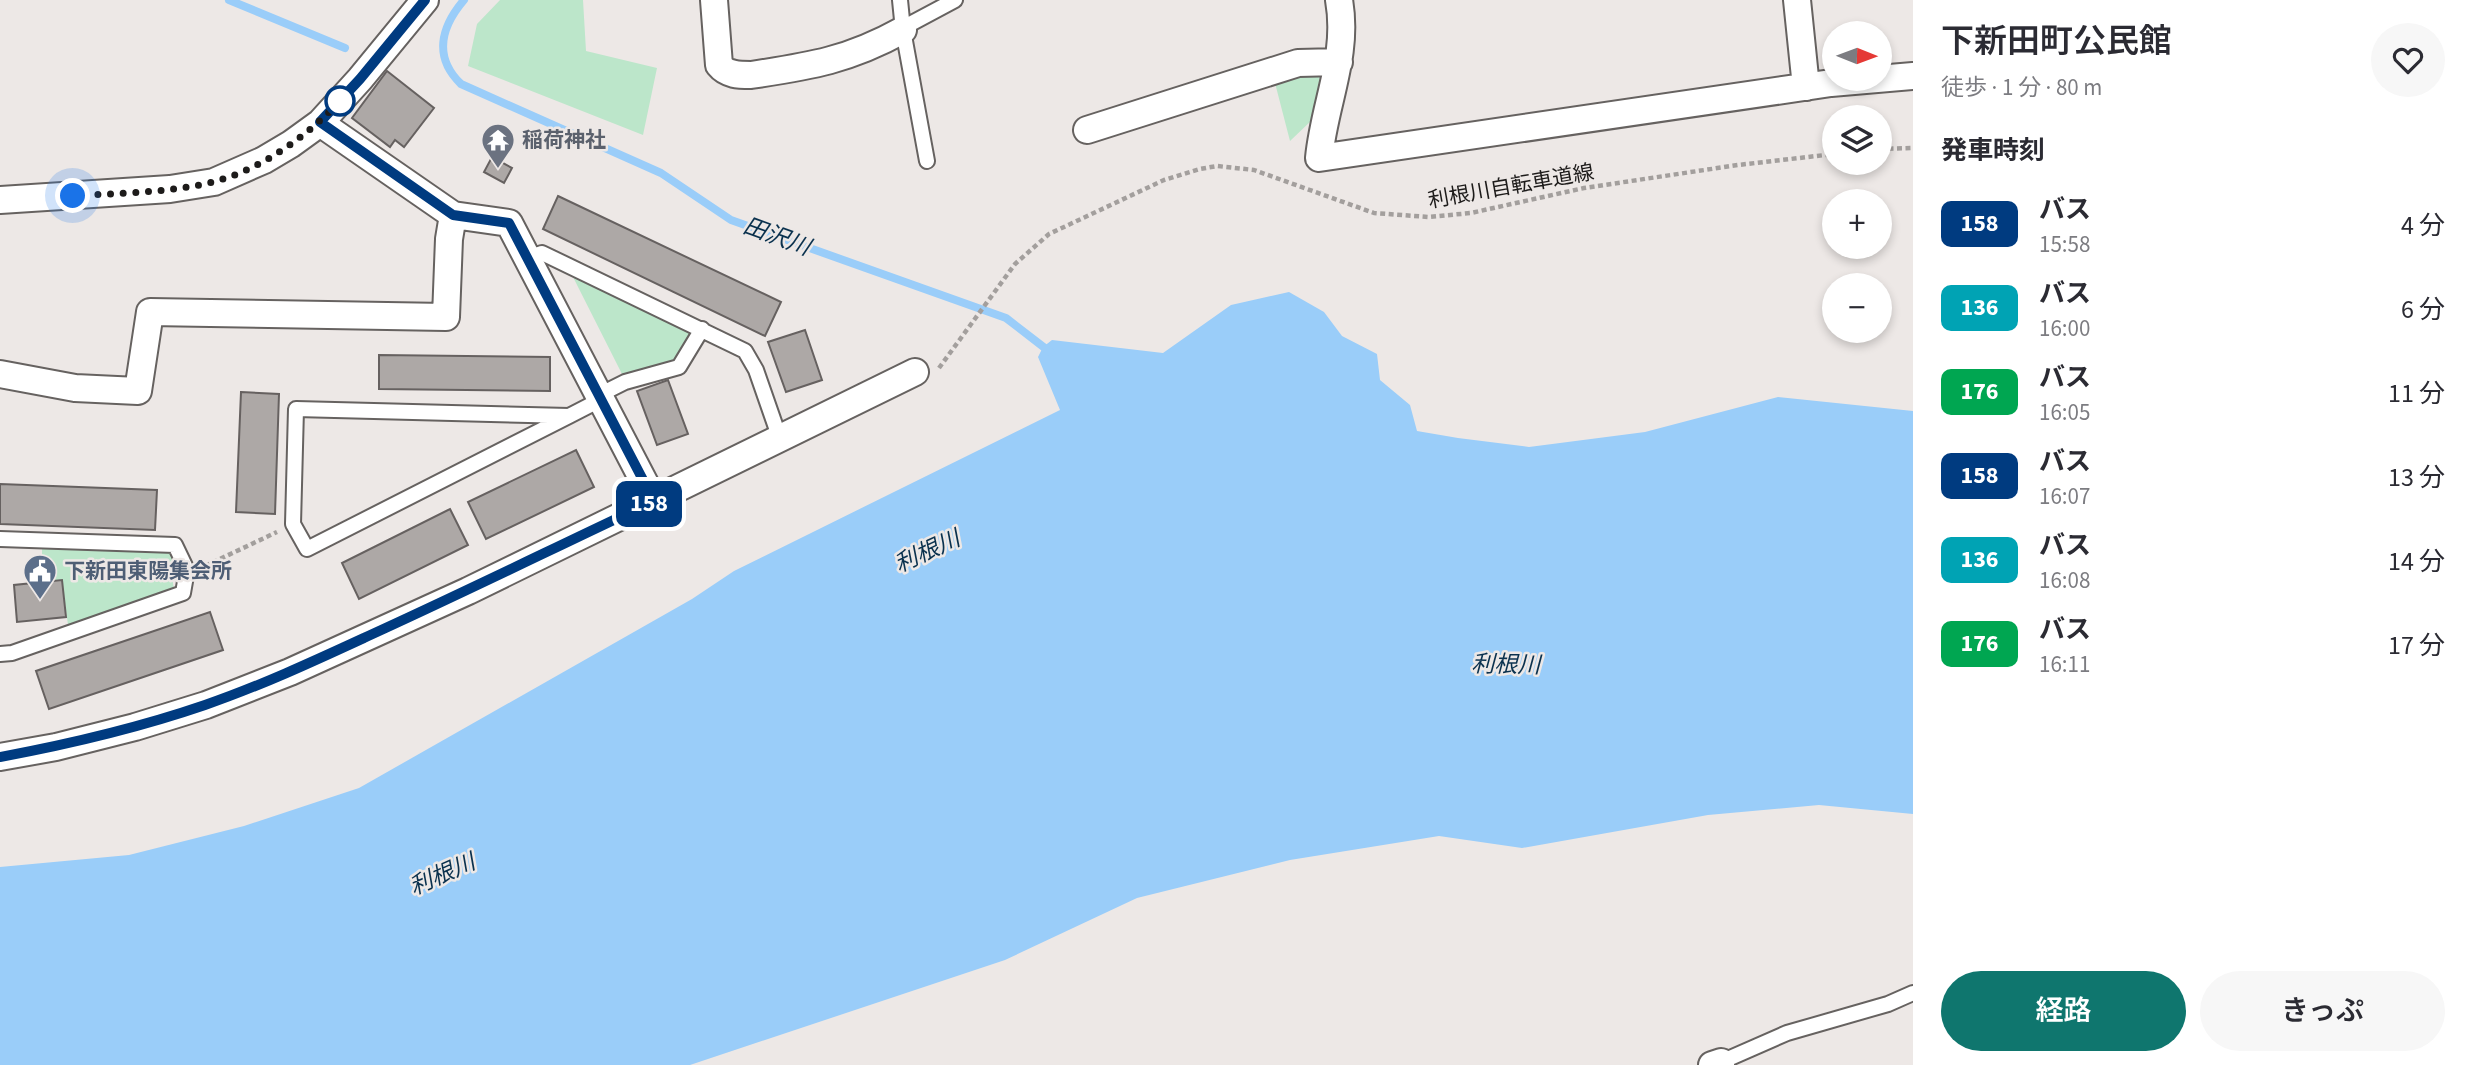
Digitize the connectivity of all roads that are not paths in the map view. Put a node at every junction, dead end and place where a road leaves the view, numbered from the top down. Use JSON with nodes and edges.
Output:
{"nodes":[{"id":1,"x":425,"y":0,"type":"edge"},
{"id":2,"x":714,"y":0,"type":"edge"},
{"id":3,"x":901,"y":0,"type":"edge"},
{"id":4,"x":955,"y":0,"type":"edge"},
{"id":5,"x":1339,"y":0,"type":"edge"},
{"id":6,"x":1797,"y":0,"type":"edge"},
{"id":7,"x":903,"y":30,"type":"junction"},
{"id":8,"x":1339,"y":62,"type":"junction"},
{"id":9,"x":1913,"y":76,"type":"edge"},
{"id":10,"x":1806,"y":87,"type":"junction"},
{"id":11,"x":320,"y":122,"type":"junction"},
{"id":12,"x":1087,"y":130,"type":"dead end"},
{"id":13,"x":927,"y":161,"type":"dead end"},
{"id":14,"x":0,"y":200,"type":"edge"},
{"id":15,"x":453,"y":215,"type":"junction"},
{"id":16,"x":527,"y":258,"type":"junction"},
{"id":17,"x":702,"y":329,"type":"junction"},
{"id":18,"x":915,"y":372,"type":"dead end"},
{"id":19,"x":0,"y":374,"type":"edge"},
{"id":20,"x":602,"y":399,"type":"junction"},
{"id":21,"x":569,"y":416,"type":"junction"},
{"id":22,"x":780,"y":439,"type":"junction"},
{"id":23,"x":654,"y":501,"type":"junction"},
{"id":24,"x":0,"y":539,"type":"edge"},
{"id":25,"x":0,"y":654,"type":"edge"},
{"id":26,"x":0,"y":757,"type":"edge"},
{"id":27,"x":1913,"y":993,"type":"edge"},
{"id":28,"x":1718,"y":1064,"type":"edge"}],
"edges":[{"from":1,"to":11,"type":"street"},
{"from":2,"to":7,"type":"street"},
{"from":3,"to":7,"type":"lane"},
{"from":4,"to":7,"type":"lane"},
{"from":5,"to":8,"type":"street"},
{"from":6,"to":10,"type":"street"},
{"from":7,"to":13,"type":"lane"},
{"from":8,"to":10,"type":"street"},
{"from":8,"to":12,"type":"street"},
{"from":9,"to":10,"type":"street"},
{"from":11,"to":14,"type":"street"},
{"from":11,"to":15,"type":"street"},
{"from":15,"to":16,"type":"street"},
{"from":15,"to":19,"type":"street"},
{"from":16,"to":17,"type":"lane"},
{"from":16,"to":20,"type":"street"},
{"from":17,"to":20,"type":"lane"},
{"from":17,"to":22,"type":"lane"},
{"from":18,"to":22,"type":"street"},
{"from":20,"to":21,"type":"lane"},
{"from":20,"to":23,"type":"street"},
{"from":21,"to":21,"type":"lane"},
{"from":22,"to":23,"type":"street"},
{"from":23,"to":26,"type":"street"},
{"from":24,"to":25,"type":"lane"},
{"from":27,"to":28,"type":"lane"}]}
